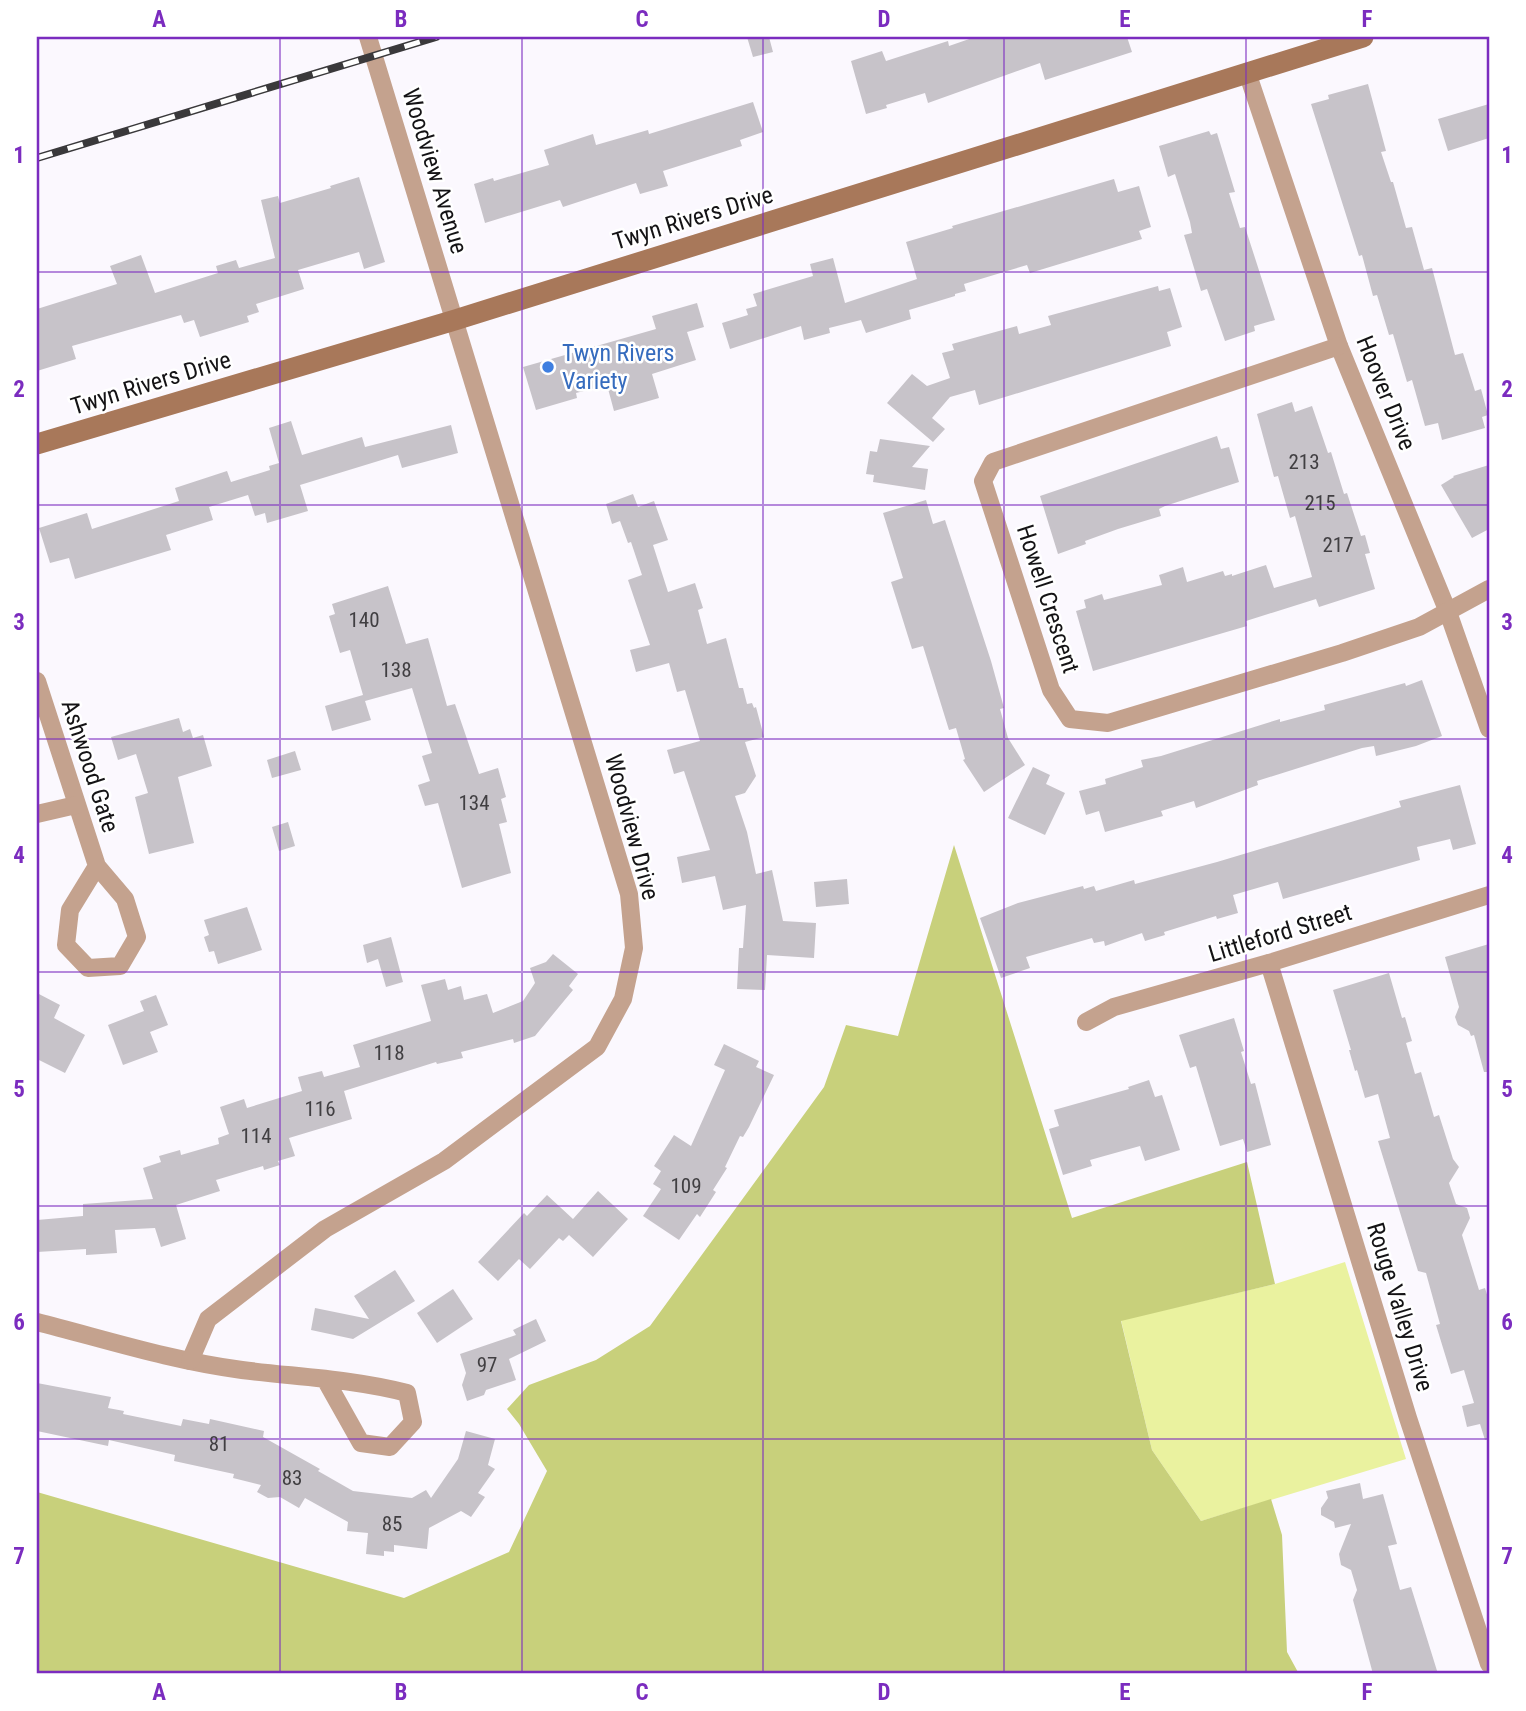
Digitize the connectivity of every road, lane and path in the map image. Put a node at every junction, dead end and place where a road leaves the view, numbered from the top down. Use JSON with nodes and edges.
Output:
{"nodes":[{"id":1,"x":368,"y":37,"type":"edge"},
{"id":2,"x":1363,"y":37,"type":"edge"},
{"id":3,"x":1247,"y":72,"type":"junction"},
{"id":4,"x":455,"y":320,"type":"junction"},
{"id":5,"x":1339,"y":346,"type":"junction"},
{"id":6,"x":37,"y":444,"type":"edge"},
{"id":7,"x":1489,"y":589,"type":"edge"},
{"id":8,"x":1448,"y":612,"type":"junction"},
{"id":9,"x":37,"y":681,"type":"edge"},
{"id":10,"x":1489,"y":729,"type":"edge"},
{"id":11,"x":76,"y":805,"type":"junction"},
{"id":12,"x":37,"y":814,"type":"edge"},
{"id":13,"x":97,"y":866,"type":"junction"},
{"id":14,"x":1489,"y":895,"type":"edge"},
{"id":15,"x":1269,"y":963,"type":"junction"},
{"id":16,"x":1086,"y":1023,"type":"dead end"},
{"id":17,"x":37,"y":1322,"type":"edge"},
{"id":18,"x":190,"y":1361,"type":"junction"},
{"id":19,"x":325,"y":1379,"type":"junction"},
{"id":20,"x":1489,"y":1664,"type":"edge"}],
"edges":[{"from":1,"to":4,"type":"street","name":"Woodview Avenue"},
{"from":2,"to":3,"type":"street","name":"Twyn Rivers Drive"},
{"from":3,"to":4,"type":"street","name":"Twyn Rivers Drive"},
{"from":3,"to":5,"type":"street","name":"Hoover Drive"},
{"from":4,"to":6,"type":"street","name":"Twyn Rivers Drive"},
{"from":4,"to":18,"type":"street","name":"Woodview Drive"},
{"from":5,"to":8,"type":"street","name":"Hoover Drive"},
{"from":5,"to":8,"type":"street","name":"Howell Crescent"},
{"from":7,"to":8,"type":"street"},
{"from":8,"to":10,"type":"street","name":"Hoover Drive"},
{"from":9,"to":11,"type":"street","name":"Ashwood Gate"},
{"from":11,"to":12,"type":"street"},
{"from":11,"to":13,"type":"street","name":"Ashwood Gate"},
{"from":13,"to":13,"type":"street","name":"Ashwood Gate"},
{"from":14,"to":15,"type":"street","name":"Littleford Street"},
{"from":15,"to":16,"type":"street","name":"Littleford Street"},
{"from":15,"to":20,"type":"street","name":"Rouge Valley Drive"},
{"from":17,"to":18,"type":"street"},
{"from":18,"to":19,"type":"street"},
{"from":19,"to":19,"type":"street"}]}
